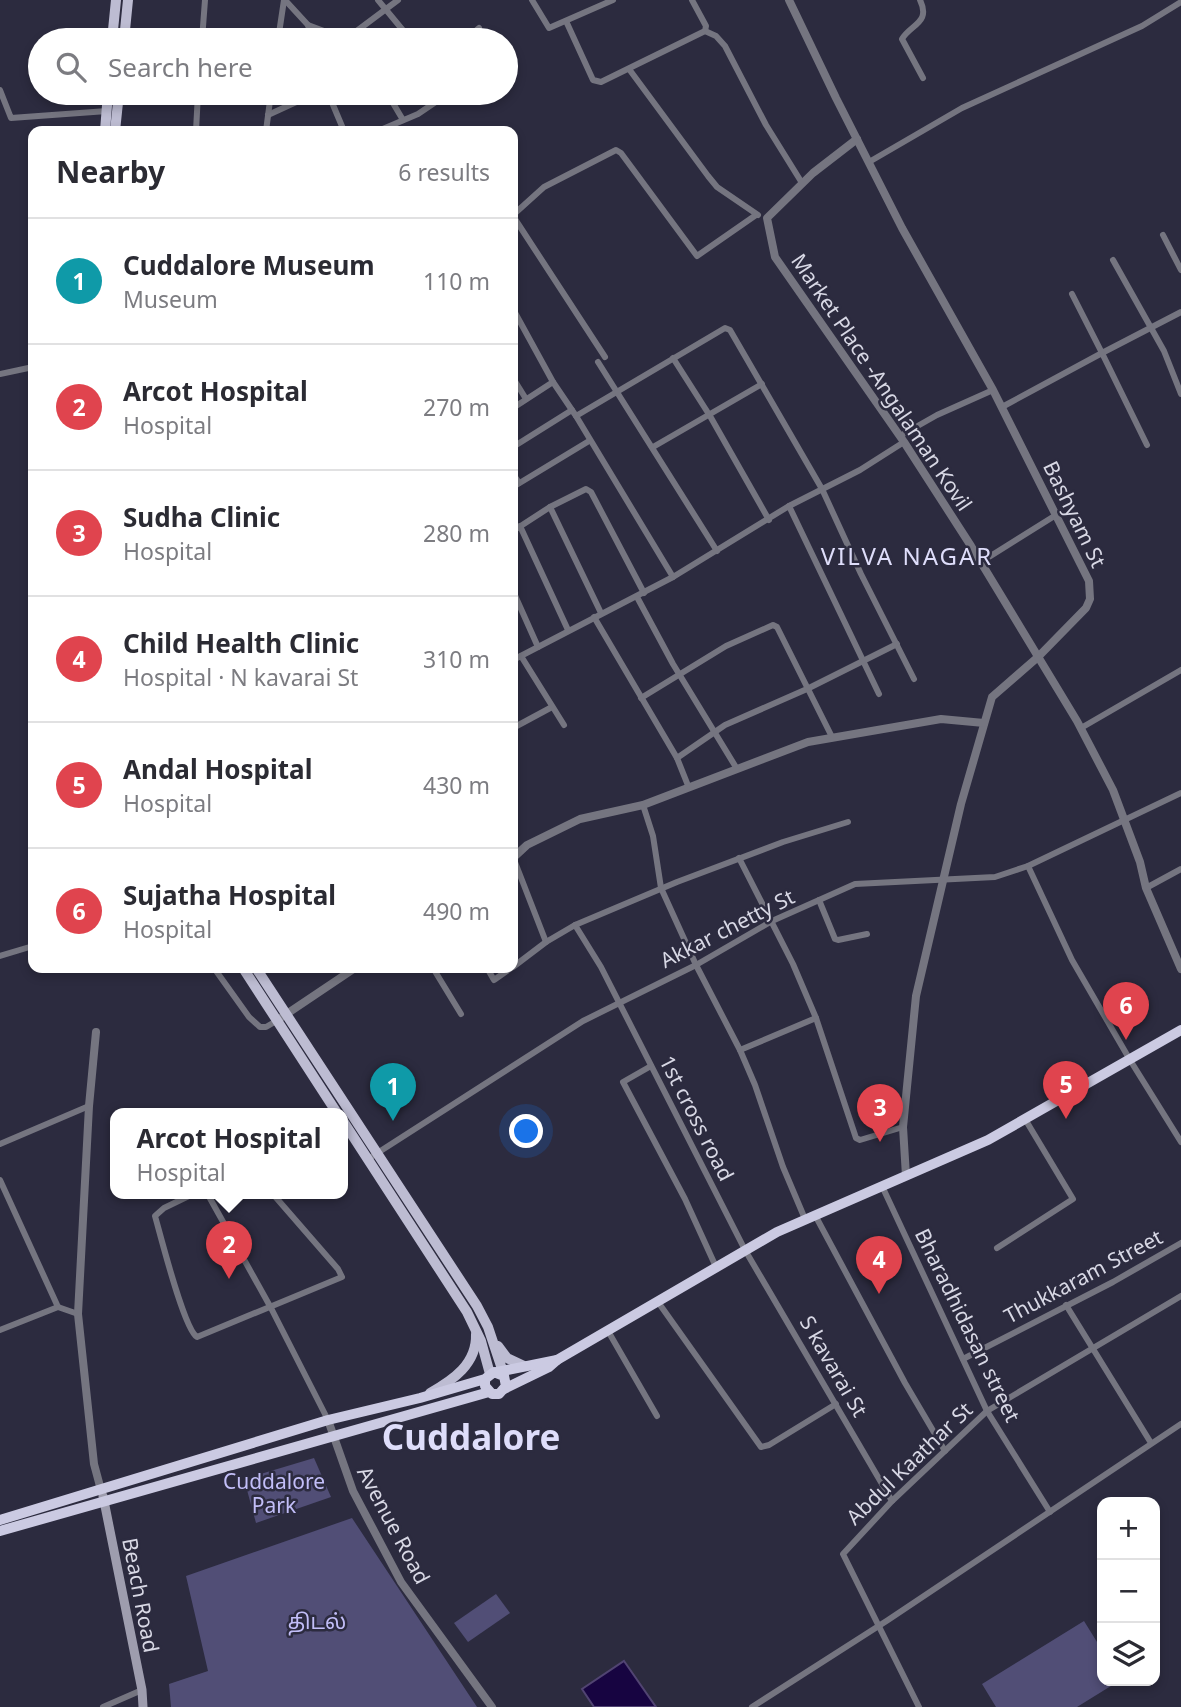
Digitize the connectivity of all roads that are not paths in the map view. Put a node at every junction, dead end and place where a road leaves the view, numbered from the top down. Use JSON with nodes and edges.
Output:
{"nodes":[{"id":1,"x":116,"y":0,"type":"edge"},
{"id":2,"x":129,"y":0,"type":"edge"},
{"id":3,"x":205,"y":0,"type":"edge"},
{"id":4,"x":284,"y":0,"type":"edge"},
{"id":5,"x":379,"y":0,"type":"edge"},
{"id":6,"x":398,"y":0,"type":"edge"},
{"id":7,"x":532,"y":0,"type":"edge"},
{"id":8,"x":613,"y":0,"type":"edge"},
{"id":9,"x":692,"y":0,"type":"edge"},
{"id":10,"x":789,"y":0,"type":"edge"},
{"id":11,"x":920,"y":0,"type":"edge"},
{"id":12,"x":1181,"y":2,"type":"edge"},
{"id":13,"x":386,"y":8,"type":"junction"},
{"id":14,"x":566,"y":20,"type":"junction"},
{"id":15,"x":308,"y":25,"type":"junction"},
{"id":16,"x":113,"y":28,"type":"edge"},
{"id":17,"x":126,"y":28,"type":"edge"},
{"id":18,"x":203,"y":28,"type":"edge"},
{"id":19,"x":280,"y":28,"type":"edge"},
{"id":20,"x":309,"y":28,"type":"edge"},
{"id":21,"x":316,"y":28,"type":"edge"},
{"id":22,"x":365,"y":28,"type":"edge"},
{"id":23,"x":402,"y":28,"type":"edge"},
{"id":24,"x":705,"y":32,"type":"junction"},
{"id":25,"x":629,"y":69,"type":"junction"},
{"id":26,"x":923,"y":78,"type":"dead end"},
{"id":27,"x":0,"y":90,"type":"edge"},
{"id":28,"x":107,"y":105,"type":"edge"},
{"id":29,"x":118,"y":105,"type":"edge"},
{"id":30,"x":197,"y":105,"type":"edge"},
{"id":31,"x":269,"y":105,"type":"edge"},
{"id":32,"x":291,"y":105,"type":"edge"},
{"id":33,"x":333,"y":105,"type":"edge"},
{"id":34,"x":394,"y":105,"type":"edge"},
{"id":35,"x":429,"y":105,"type":"edge"},
{"id":36,"x":107,"y":111,"type":"junction"},
{"id":37,"x":268,"y":116,"type":"junction"},
{"id":38,"x":11,"y":118,"type":"junction"},
{"id":39,"x":0,"y":120,"type":"edge"},
{"id":40,"x":403,"y":120,"type":"junction"},
{"id":41,"x":106,"y":126,"type":"edge"},
{"id":42,"x":116,"y":126,"type":"edge"},
{"id":43,"x":196,"y":126,"type":"edge"},
{"id":44,"x":267,"y":126,"type":"edge"},
{"id":45,"x":342,"y":126,"type":"edge"},
{"id":46,"x":389,"y":126,"type":"edge"},
{"id":47,"x":857,"y":139,"type":"junction"},
{"id":48,"x":869,"y":162,"type":"junction"},
{"id":49,"x":802,"y":183,"type":"junction"},
{"id":50,"x":518,"y":210,"type":"edge"},
{"id":51,"x":756,"y":215,"type":"junction"},
{"id":52,"x":767,"y":218,"type":"junction"},
{"id":53,"x":518,"y":223,"type":"edge"},
{"id":54,"x":1163,"y":235,"type":"dead end"},
{"id":55,"x":1112,"y":260,"type":"dead end"},
{"id":56,"x":1181,"y":270,"type":"edge"},
{"id":57,"x":1072,"y":294,"type":"dead end"},
{"id":58,"x":1181,"y":312,"type":"edge"},
{"id":59,"x":518,"y":324,"type":"edge"},
{"id":60,"x":1150,"y":329,"type":"junction"},
{"id":61,"x":1102,"y":353,"type":"junction"},
{"id":62,"x":673,"y":358,"type":"junction"},
{"id":63,"x":28,"y":368,"type":"edge"},
{"id":64,"x":0,"y":374,"type":"edge"},
{"id":65,"x":553,"y":382,"type":"junction"},
{"id":66,"x":762,"y":384,"type":"junction"},
{"id":67,"x":518,"y":386,"type":"edge"},
{"id":68,"x":993,"y":390,"type":"junction"},
{"id":69,"x":618,"y":391,"type":"junction"},
{"id":70,"x":1181,"y":394,"type":"edge"},
{"id":71,"x":526,"y":399,"type":"junction"},
{"id":72,"x":518,"y":405,"type":"edge"},
{"id":73,"x":1002,"y":407,"type":"junction"},
{"id":74,"x":574,"y":413,"type":"junction"},
{"id":75,"x":710,"y":416,"type":"junction"},
{"id":76,"x":902,"y":439,"type":"junction"},
{"id":77,"x":589,"y":441,"type":"junction"},
{"id":78,"x":518,"y":444,"type":"edge"},
{"id":79,"x":1147,"y":445,"type":"dead end"},
{"id":80,"x":653,"y":447,"type":"junction"},
{"id":81,"x":518,"y":484,"type":"edge"},
{"id":82,"x":822,"y":489,"type":"junction"},
{"id":83,"x":789,"y":506,"type":"junction"},
{"id":84,"x":550,"y":507,"type":"junction"},
{"id":85,"x":1056,"y":515,"type":"junction"},
{"id":86,"x":769,"y":520,"type":"junction"},
{"id":87,"x":520,"y":526,"type":"joint"},
{"id":88,"x":717,"y":551,"type":"junction"},
{"id":89,"x":981,"y":562,"type":"junction"},
{"id":90,"x":673,"y":577,"type":"junction"},
{"id":91,"x":641,"y":595,"type":"junction"},
{"id":92,"x":518,"y":602,"type":"edge"},
{"id":93,"x":598,"y":615,"type":"junction"},
{"id":94,"x":569,"y":630,"type":"junction"},
{"id":95,"x":897,"y":644,"type":"junction"},
{"id":96,"x":538,"y":647,"type":"junction"},
{"id":97,"x":521,"y":656,"type":"junction"},
{"id":98,"x":1038,"y":657,"type":"junction"},
{"id":99,"x":518,"y":658,"type":"edge"},
{"id":100,"x":863,"y":661,"type":"junction"},
{"id":101,"x":1181,"y":670,"type":"edge"},
{"id":102,"x":681,"y":676,"type":"junction"},
{"id":103,"x":914,"y":679,"type":"dead end"},
{"id":104,"x":807,"y":689,"type":"junction"},
{"id":105,"x":879,"y":694,"type":"dead end"},
{"id":106,"x":641,"y":698,"type":"junction"},
{"id":107,"x":552,"y":707,"type":"junction"},
{"id":108,"x":984,"y":723,"type":"junction"},
{"id":109,"x":518,"y":724,"type":"edge"},
{"id":110,"x":564,"y":724,"type":"dead end"},
{"id":111,"x":1081,"y":728,"type":"junction"},
{"id":112,"x":715,"y":733,"type":"junction"},
{"id":113,"x":832,"y":737,"type":"junction"},
{"id":114,"x":677,"y":758,"type":"junction"},
{"id":115,"x":737,"y":769,"type":"junction"},
{"id":116,"x":689,"y":788,"type":"junction"},
{"id":117,"x":1181,"y":793,"type":"edge"},
{"id":118,"x":643,"y":805,"type":"junction"},
{"id":119,"x":1125,"y":818,"type":"junction"},
{"id":120,"x":848,"y":822,"type":"dead end"},
{"id":121,"x":518,"y":853,"type":"edge"},
{"id":122,"x":739,"y":858,"type":"junction"},
{"id":123,"x":1028,"y":866,"type":"junction"},
{"id":124,"x":1181,"y":869,"type":"edge"},
{"id":125,"x":518,"y":870,"type":"edge"},
{"id":126,"x":943,"y":881,"type":"junction"},
{"id":127,"x":661,"y":888,"type":"junction"},
{"id":128,"x":1146,"y":888,"type":"junction"},
{"id":129,"x":819,"y":900,"type":"junction"},
{"id":130,"x":772,"y":922,"type":"junction"},
{"id":131,"x":575,"y":925,"type":"junction"},
{"id":132,"x":867,"y":934,"type":"dead end"},
{"id":133,"x":546,"y":942,"type":"junction"},
{"id":134,"x":28,"y":948,"type":"edge"},
{"id":135,"x":0,"y":956,"type":"edge"},
{"id":136,"x":518,"y":963,"type":"edge"},
{"id":137,"x":696,"y":965,"type":"junction"},
{"id":138,"x":1181,"y":969,"type":"edge"},
{"id":139,"x":218,"y":973,"type":"edge"},
{"id":140,"x":247,"y":973,"type":"edge"},
{"id":141,"x":259,"y":973,"type":"edge"},
{"id":142,"x":348,"y":973,"type":"edge"},
{"id":143,"x":436,"y":973,"type":"edge"},
{"id":144,"x":490,"y":973,"type":"edge"},
{"id":145,"x":504,"y":973,"type":"edge"},
{"id":146,"x":619,"y":1003,"type":"junction"},
{"id":147,"x":461,"y":1014,"type":"dead end"},
{"id":148,"x":282,"y":1017,"type":"junction"},
{"id":149,"x":816,"y":1018,"type":"junction"},
{"id":150,"x":1181,"y":1030,"type":"edge"},
{"id":151,"x":96,"y":1032,"type":"dead end"},
{"id":152,"x":740,"y":1050,"type":"junction"},
{"id":153,"x":1130,"y":1060,"type":"junction"},
{"id":154,"x":651,"y":1066,"type":"junction"},
{"id":155,"x":89,"y":1106,"type":"junction"},
{"id":156,"x":334,"y":1108,"type":"edge"},
{"id":157,"x":340,"y":1108,"type":"edge"},
{"id":158,"x":1025,"y":1119,"type":"junction"},
{"id":159,"x":348,"y":1120,"type":"edge"},
{"id":160,"x":348,"y":1127,"type":"edge"},
{"id":161,"x":902,"y":1127,"type":"junction"},
{"id":162,"x":1181,"y":1142,"type":"edge"},
{"id":163,"x":0,"y":1144,"type":"edge"},
{"id":164,"x":372,"y":1157,"type":"junction"},
{"id":165,"x":906,"y":1177,"type":"junction"},
{"id":166,"x":0,"y":1180,"type":"edge"},
{"id":167,"x":882,"y":1186,"type":"junction"},
{"id":168,"x":183,"y":1199,"type":"edge"},
{"id":169,"x":210,"y":1199,"type":"edge"},
{"id":170,"x":277,"y":1199,"type":"edge"},
{"id":171,"x":810,"y":1217,"type":"junction"},
{"id":172,"x":1181,"y":1243,"type":"edge"},
{"id":173,"x":997,"y":1248,"type":"dead end"},
{"id":174,"x":745,"y":1250,"type":"junction"},
{"id":175,"x":716,"y":1267,"type":"junction"},
{"id":176,"x":1180,"y":1298,"type":"edge"},
{"id":177,"x":658,"y":1302,"type":"junction"},
{"id":178,"x":1066,"y":1305,"type":"junction"},
{"id":179,"x":58,"y":1307,"type":"junction"},
{"id":180,"x":271,"y":1308,"type":"junction"},
{"id":181,"x":78,"y":1314,"type":"junction"},
{"id":182,"x":488,"y":1327,"type":"junction"},
{"id":183,"x":475,"y":1328,"type":"junction"},
{"id":184,"x":0,"y":1330,"type":"edge"},
{"id":185,"x":608,"y":1331,"type":"junction"},
{"id":186,"x":1093,"y":1348,"type":"junction"},
{"id":187,"x":963,"y":1359,"type":"junction"},
{"id":188,"x":557,"y":1360,"type":"junction"},
{"id":189,"x":524,"y":1366,"type":"junction"},
{"id":190,"x":498,"y":1378,"type":"junction"},
{"id":191,"x":420,"y":1398,"type":"junction"},
{"id":192,"x":836,"y":1404,"type":"junction"},
{"id":193,"x":986,"y":1411,"type":"junction"},
{"id":194,"x":657,"y":1416,"type":"dead end"},
{"id":195,"x":328,"y":1420,"type":"junction"},
{"id":196,"x":1181,"y":1424,"type":"edge"},
{"id":197,"x":332,"y":1434,"type":"junction"},
{"id":198,"x":1151,"y":1443,"type":"junction"},
{"id":199,"x":945,"y":1451,"type":"junction"},
{"id":200,"x":102,"y":1495,"type":"junction"},
{"id":201,"x":892,"y":1501,"type":"junction"},
{"id":202,"x":1050,"y":1512,"type":"junction"},
{"id":203,"x":0,"y":1520,"type":"edge"},
{"id":204,"x":0,"y":1531,"type":"edge"},
{"id":205,"x":880,"y":1624,"type":"junction"},
{"id":206,"x":142,"y":1690,"type":"junction"},
{"id":207,"x":103,"y":1707,"type":"edge"},
{"id":208,"x":143,"y":1707,"type":"edge"},
{"id":209,"x":492,"y":1707,"type":"edge"},
{"id":210,"x":752,"y":1707,"type":"edge"},
{"id":211,"x":919,"y":1707,"type":"edge"}],
"edges":[{"from":1,"to":16,"type":"main road"},
{"from":2,"to":17,"type":"main road"},
{"from":3,"to":18,"type":"street"},
{"from":4,"to":15,"type":"street"},
{"from":4,"to":19,"type":"street"},
{"from":5,"to":13,"type":"street"},
{"from":6,"to":13,"type":"street"},
{"from":7,"to":14,"type":"street"},
{"from":8,"to":14,"type":"street"},
{"from":9,"to":24,"type":"street"},
{"from":10,"to":47,"type":"street","name":"Bashyam St"},
{"from":11,"to":26,"type":"street"},
{"from":12,"to":48,"type":"street"},
{"from":13,"to":22,"type":"street"},
{"from":13,"to":23,"type":"street"},
{"from":14,"to":25,"type":"street"},
{"from":15,"to":20,"type":"street"},
{"from":15,"to":21,"type":"street"},
{"from":24,"to":25,"type":"street"},
{"from":24,"to":49,"type":"street"},
{"from":25,"to":51,"type":"street"},
{"from":27,"to":38,"type":"street"},
{"from":28,"to":36,"type":"main road"},
{"from":29,"to":42,"type":"main road"},
{"from":30,"to":43,"type":"street"},
{"from":31,"to":37,"type":"street"},
{"from":32,"to":37,"type":"street"},
{"from":33,"to":45,"type":"street"},
{"from":34,"to":40,"type":"street"},
{"from":35,"to":40,"type":"street"},
{"from":36,"to":38,"type":"street"},
{"from":36,"to":41,"type":"main road"},
{"from":37,"to":44,"type":"street"},
{"from":38,"to":39,"type":"street"},
{"from":40,"to":46,"type":"street"},
{"from":47,"to":48,"type":"street","name":"Bashyam St"},
{"from":47,"to":49,"type":"street"},
{"from":48,"to":68,"type":"street","name":"Bashyam St"},
{"from":49,"to":52,"type":"street"},
{"from":50,"to":51,"type":"street"},
{"from":51,"to":52,"type":"street"},
{"from":52,"to":76,"type":"street","name":"Market Place -Angalaman Kovil"},
{"from":53,"to":69,"type":"street"},
{"from":54,"to":56,"type":"street"},
{"from":55,"to":60,"type":"street"},
{"from":57,"to":61,"type":"street"},
{"from":58,"to":60,"type":"street"},
{"from":59,"to":65,"type":"street"},
{"from":60,"to":61,"type":"street"},
{"from":60,"to":70,"type":"street"},
{"from":61,"to":73,"type":"street"},
{"from":61,"to":79,"type":"street"},
{"from":62,"to":66,"type":"street"},
{"from":62,"to":69,"type":"street"},
{"from":62,"to":75,"type":"street"},
{"from":63,"to":64,"type":"street"},
{"from":65,"to":71,"type":"street"},
{"from":65,"to":74,"type":"street"},
{"from":66,"to":75,"type":"street"},
{"from":66,"to":82,"type":"street"},
{"from":67,"to":71,"type":"street"},
{"from":68,"to":73,"type":"street","name":"Bashyam St"},
{"from":68,"to":76,"type":"street"},
{"from":69,"to":74,"type":"street"},
{"from":69,"to":80,"type":"street"},
{"from":71,"to":72,"type":"street"},
{"from":73,"to":85,"type":"street","name":"Bashyam St"},
{"from":74,"to":77,"type":"street"},
{"from":74,"to":78,"type":"street"},
{"from":75,"to":80,"type":"street"},
{"from":75,"to":86,"type":"street"},
{"from":76,"to":82,"type":"street"},
{"from":76,"to":89,"type":"street","name":"Market Place -Angalaman Kovil"},
{"from":77,"to":81,"type":"street"},
{"from":77,"to":90,"type":"street"},
{"from":80,"to":88,"type":"street"},
{"from":82,"to":83,"type":"street"},
{"from":82,"to":95,"type":"street"},
{"from":83,"to":86,"type":"street"},
{"from":83,"to":100,"type":"street"},
{"from":84,"to":87,"type":"street"},
{"from":84,"to":91,"type":"street"},
{"from":84,"to":93,"type":"street"},
{"from":85,"to":89,"type":"street"},
{"from":85,"to":98,"type":"street","name":"Bashyam St"},
{"from":86,"to":88,"type":"street"},
{"from":87,"to":94,"type":"street"},
{"from":88,"to":90,"type":"street"},
{"from":89,"to":98,"type":"street","name":"Market Place -Angalaman Kovil"},
{"from":90,"to":91,"type":"street"},
{"from":91,"to":93,"type":"street"},
{"from":91,"to":102,"type":"street"},
{"from":92,"to":96,"type":"street"},
{"from":93,"to":94,"type":"street"},
{"from":93,"to":106,"type":"street"},
{"from":94,"to":96,"type":"street"},
{"from":95,"to":100,"type":"street"},
{"from":95,"to":103,"type":"street"},
{"from":96,"to":97,"type":"street"},
{"from":97,"to":99,"type":"street"},
{"from":97,"to":107,"type":"street"},
{"from":98,"to":108,"type":"street","name":"Bashyam St"},
{"from":98,"to":111,"type":"street","name":"Market Place -Angalaman Kovil"},
{"from":100,"to":104,"type":"street"},
{"from":100,"to":105,"type":"street"},
{"from":101,"to":111,"type":"street"},
{"from":102,"to":104,"type":"street"},
{"from":102,"to":106,"type":"street"},
{"from":102,"to":112,"type":"street"},
{"from":104,"to":112,"type":"street"},
{"from":104,"to":113,"type":"street"},
{"from":106,"to":114,"type":"street"},
{"from":107,"to":109,"type":"street"},
{"from":107,"to":110,"type":"street"},
{"from":108,"to":113,"type":"street"},
{"from":108,"to":126,"type":"street","name":"Bashyam St"},
{"from":111,"to":119,"type":"street","name":"Market Place -Angalaman Kovil"},
{"from":112,"to":114,"type":"street"},
{"from":112,"to":115,"type":"street"},
{"from":113,"to":115,"type":"street"},
{"from":114,"to":116,"type":"street"},
{"from":115,"to":116,"type":"street"},
{"from":116,"to":118,"type":"street"},
{"from":117,"to":119,"type":"street","name":"Akkar chetty St"},
{"from":118,"to":121,"type":"street"},
{"from":118,"to":127,"type":"street"},
{"from":119,"to":123,"type":"street","name":"Akkar chetty St"},
{"from":119,"to":128,"type":"street","name":"Market Place -Angalaman Kovil"},
{"from":120,"to":122,"type":"street"},
{"from":122,"to":127,"type":"street"},
{"from":122,"to":130,"type":"street"},
{"from":123,"to":126,"type":"street","name":"Akkar chetty St"},
{"from":123,"to":153,"type":"street"},
{"from":124,"to":128,"type":"street"},
{"from":125,"to":133,"type":"street"},
{"from":126,"to":129,"type":"street","name":"Akkar chetty St"},
{"from":126,"to":161,"type":"street","name":"Bashyam St"},
{"from":127,"to":131,"type":"street"},
{"from":127,"to":137,"type":"street"},
{"from":128,"to":138,"type":"street","name":"Market Place -Angalaman Kovil"},
{"from":129,"to":130,"type":"street","name":"Akkar chetty St"},
{"from":129,"to":132,"type":"street"},
{"from":130,"to":137,"type":"street","name":"Akkar chetty St"},
{"from":130,"to":149,"type":"street"},
{"from":131,"to":133,"type":"street"},
{"from":131,"to":146,"type":"street","name":"1st cross road"},
{"from":133,"to":136,"type":"street"},
{"from":134,"to":135,"type":"street"},
{"from":137,"to":146,"type":"street","name":"Akkar chetty St"},
{"from":137,"to":152,"type":"street"},
{"from":139,"to":148,"type":"street"},
{"from":140,"to":148,"type":"main road"},
{"from":141,"to":148,"type":"main road"},
{"from":142,"to":148,"type":"street"},
{"from":143,"to":147,"type":"street"},
{"from":144,"to":145,"type":"street"},
{"from":146,"to":154,"type":"street","name":"1st cross road"},
{"from":146,"to":164,"type":"street","name":"Akkar chetty St"},
{"from":148,"to":156,"type":"main road"},
{"from":148,"to":157,"type":"main road"},
{"from":149,"to":152,"type":"street"},
{"from":149,"to":161,"type":"street"},
{"from":150,"to":153,"type":"highway"},
{"from":151,"to":155,"type":"street"},
{"from":152,"to":171,"type":"street"},
{"from":153,"to":158,"type":"highway"},
{"from":153,"to":162,"type":"street"},
{"from":154,"to":174,"type":"street","name":"1st cross road"},
{"from":154,"to":175,"type":"street"},
{"from":155,"to":163,"type":"street"},
{"from":155,"to":181,"type":"street"},
{"from":158,"to":165,"type":"highway"},
{"from":158,"to":173,"type":"street"},
{"from":159,"to":164,"type":"main road"},
{"from":160,"to":164,"type":"main road"},
{"from":161,"to":165,"type":"street","name":"Bashyam St"},
{"from":164,"to":182,"type":"main road"},
{"from":164,"to":183,"type":"main road"},
{"from":165,"to":167,"type":"highway"},
{"from":166,"to":179,"type":"street"},
{"from":167,"to":171,"type":"highway"},
{"from":167,"to":187,"type":"street","name":"Bharadhidasan street"},
{"from":168,"to":180,"type":"street"},
{"from":169,"to":180,"type":"street"},
{"from":170,"to":180,"type":"street"},
{"from":171,"to":174,"type":"highway"},
{"from":171,"to":199,"type":"street"},
{"from":172,"to":178,"type":"street","name":"Thukkaram Street"},
{"from":174,"to":175,"type":"highway"},
{"from":174,"to":192,"type":"street","name":"S kavarai St"},
{"from":175,"to":177,"type":"highway"},
{"from":176,"to":186,"type":"street","name":"Abdul Kaathar St"},
{"from":177,"to":185,"type":"highway"},
{"from":177,"to":192,"type":"street"},
{"from":178,"to":186,"type":"street"},
{"from":178,"to":187,"type":"street","name":"Thukkaram Street"},
{"from":179,"to":181,"type":"street"},
{"from":179,"to":184,"type":"street"},
{"from":180,"to":195,"type":"street"},
{"from":181,"to":200,"type":"street"},
{"from":182,"to":189,"type":"main road"},
{"from":182,"to":190,"type":"main road"},
{"from":183,"to":190,"type":"main road"},
{"from":183,"to":191,"type":"main road"},
{"from":185,"to":188,"type":"highway"},
{"from":185,"to":194,"type":"street"},
{"from":186,"to":193,"type":"street","name":"Abdul Kaathar St"},
{"from":186,"to":198,"type":"street"},
{"from":187,"to":193,"type":"street","name":"Bharadhidasan street"},
{"from":188,"to":189,"type":"highway"},
{"from":188,"to":190,"type":"highway"},
{"from":189,"to":190,"type":"highway"},
{"from":190,"to":191,"type":"highway"},
{"from":190,"to":197,"type":"highway"},
{"from":191,"to":195,"type":"highway"},
{"from":192,"to":201,"type":"street","name":"S kavarai St"},
{"from":193,"to":199,"type":"street","name":"Abdul Kaathar St"},
{"from":193,"to":202,"type":"street","name":"Bharadhidasan street"},
{"from":195,"to":197,"type":"street","name":"Avenue Road"},
{"from":195,"to":200,"type":"highway"},
{"from":196,"to":198,"type":"street"},
{"from":197,"to":200,"type":"highway"},
{"from":197,"to":209,"type":"street","name":"Avenue Road"},
{"from":198,"to":202,"type":"street"},
{"from":199,"to":201,"type":"street","name":"Abdul Kaathar St"},
{"from":200,"to":203,"type":"highway"},
{"from":200,"to":204,"type":"highway"},
{"from":200,"to":206,"type":"main road","name":"Beach Road"},
{"from":201,"to":205,"type":"street","name":"Abdul Kaathar St"},
{"from":202,"to":205,"type":"street"},
{"from":205,"to":210,"type":"street"},
{"from":205,"to":211,"type":"street"},
{"from":206,"to":207,"type":"street"},
{"from":206,"to":208,"type":"main road","name":"Beach Road"}]}
